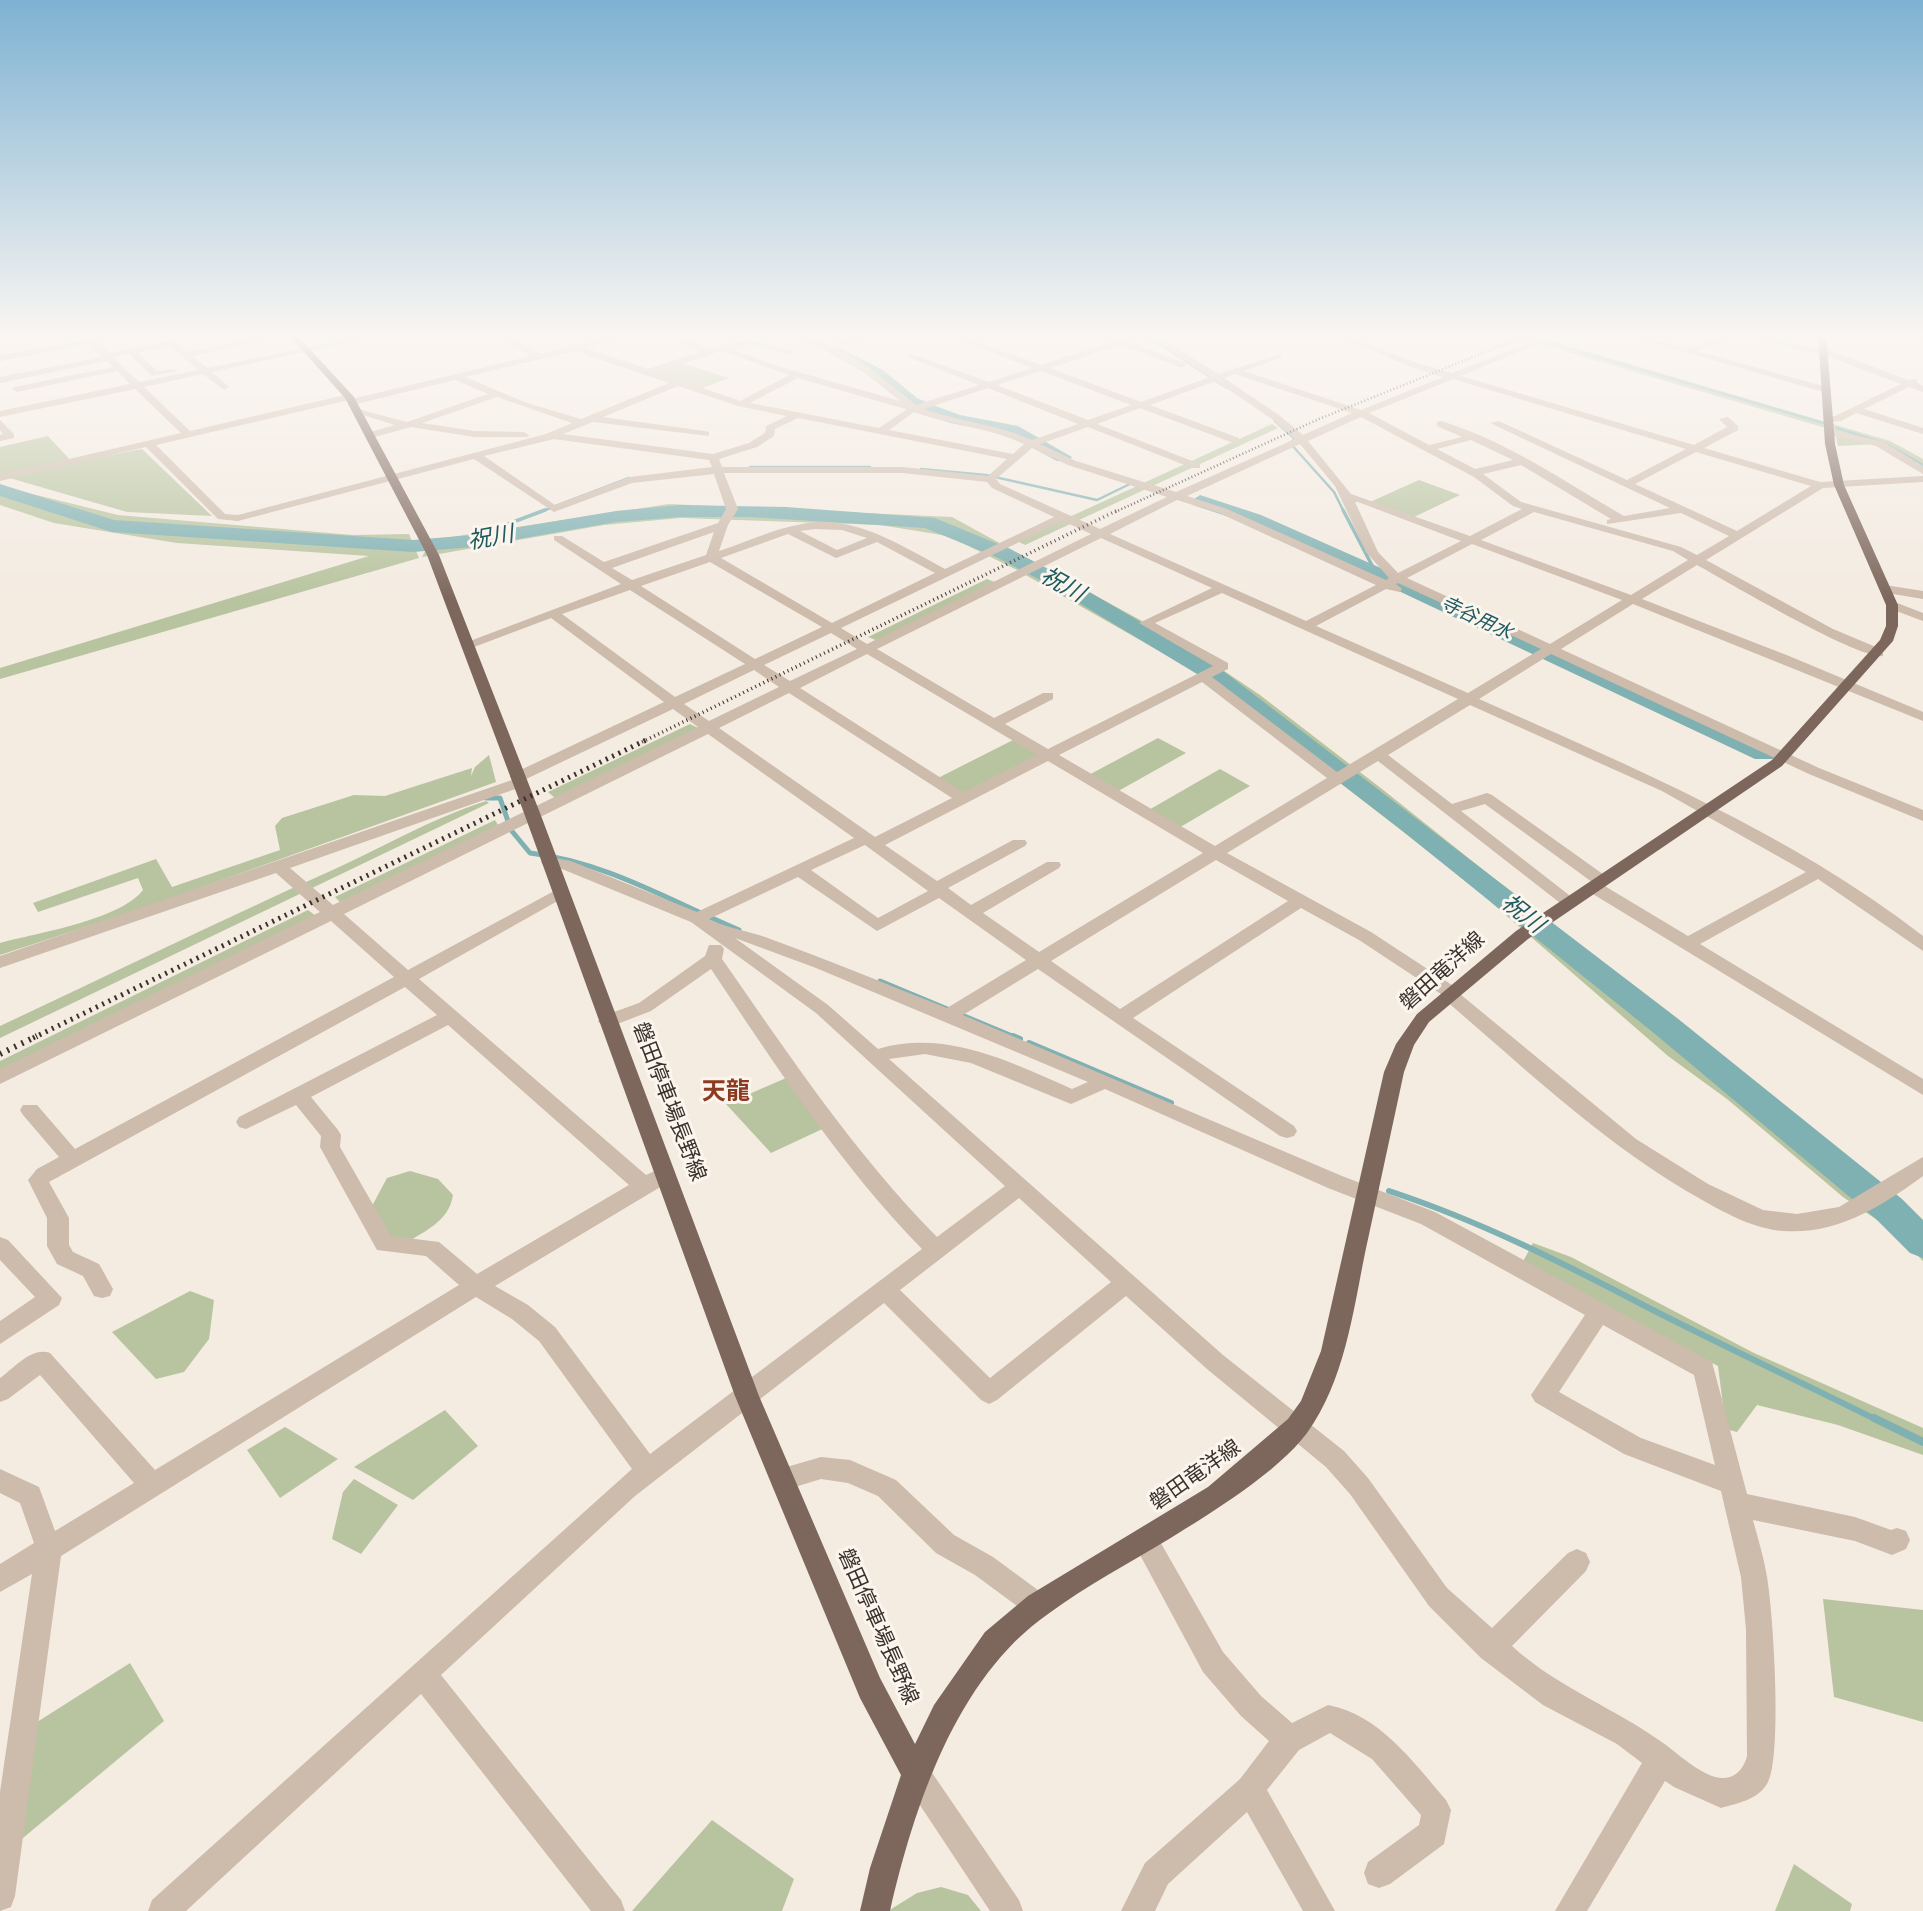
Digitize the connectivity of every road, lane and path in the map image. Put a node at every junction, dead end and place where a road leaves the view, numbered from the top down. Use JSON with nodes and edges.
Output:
{"nodes":[{"id":1,"x":176,"y":422,"type":"edge"},
{"id":2,"x":247,"y":422,"type":"edge"},
{"id":3,"x":364,"y":422,"type":"edge"},
{"id":4,"x":400,"y":422,"type":"edge"},
{"id":5,"x":413,"y":422,"type":"edge"},
{"id":6,"x":583,"y":422,"type":"edge"},
{"id":7,"x":597,"y":422,"type":"edge"},
{"id":8,"x":782,"y":422,"type":"edge"},
{"id":9,"x":833,"y":422,"type":"edge"},
{"id":10,"x":894,"y":422,"type":"edge"},
{"id":11,"x":955,"y":422,"type":"edge"},
{"id":12,"x":1083,"y":422,"type":"edge"},
{"id":13,"x":1093,"y":422,"type":"edge"},
{"id":14,"x":1185,"y":422,"type":"edge"},
{"id":15,"x":1282,"y":422,"type":"edge"},
{"id":16,"x":1340,"y":422,"type":"edge"},
{"id":17,"x":1377,"y":422,"type":"edge"},
{"id":18,"x":1608,"y":422,"type":"edge"},
{"id":19,"x":1728,"y":422,"type":"edge"},
{"id":20,"x":1829,"y":422,"type":"edge"},
{"id":21,"x":1835,"y":422,"type":"edge"},
{"id":22,"x":1895,"y":422,"type":"edge"},
{"id":23,"x":0,"y":423,"type":"edge"},
{"id":24,"x":1495,"y":423,"type":"dead end"},
{"id":25,"x":408,"y":424,"type":"junction"},
{"id":26,"x":1088,"y":424,"type":"junction"},
{"id":27,"x":1441,"y":425,"type":"dead end"},
{"id":28,"x":1829,"y":426,"type":"junction"},
{"id":29,"x":882,"y":430,"type":"junction"},
{"id":30,"x":1923,"y":431,"type":"edge"},
{"id":31,"x":705,"y":434,"type":"dead end"},
{"id":32,"x":189,"y":435,"type":"junction"},
{"id":33,"x":372,"y":435,"type":"junction"},
{"id":34,"x":547,"y":436,"type":"junction"},
{"id":35,"x":1473,"y":437,"type":"junction"},
{"id":36,"x":0,"y":438,"type":"edge"},
{"id":37,"x":1302,"y":439,"type":"junction"},
{"id":38,"x":1235,"y":440,"type":"dead end"},
{"id":39,"x":149,"y":444,"type":"junction"},
{"id":40,"x":1031,"y":444,"type":"junction"},
{"id":41,"x":1696,"y":448,"type":"junction"},
{"id":42,"x":1425,"y":449,"type":"junction"},
{"id":43,"x":475,"y":455,"type":"junction"},
{"id":44,"x":1567,"y":456,"type":"junction"},
{"id":45,"x":713,"y":457,"type":"junction"},
{"id":46,"x":1015,"y":457,"type":"junction"},
{"id":47,"x":1526,"y":462,"type":"junction"},
{"id":48,"x":1196,"y":466,"type":"dead end"},
{"id":49,"x":718,"y":470,"type":"junction"},
{"id":50,"x":1923,"y":471,"type":"edge"},
{"id":51,"x":1473,"y":472,"type":"junction"},
{"id":52,"x":393,"y":477,"type":"junction"},
{"id":53,"x":0,"y":478,"type":"edge"},
{"id":54,"x":990,"y":479,"type":"junction"},
{"id":55,"x":1923,"y":479,"type":"edge"},
{"id":56,"x":1625,"y":485,"type":"junction"},
{"id":57,"x":1820,"y":485,"type":"junction"},
{"id":58,"x":1839,"y":485,"type":"junction"},
{"id":59,"x":1175,"y":497,"type":"junction"},
{"id":60,"x":1347,"y":497,"type":"junction"},
{"id":61,"x":1531,"y":509,"type":"junction"},
{"id":62,"x":1680,"y":510,"type":"junction"},
{"id":63,"x":727,"y":517,"type":"junction"},
{"id":64,"x":1063,"y":517,"type":"junction"},
{"id":65,"x":1622,"y":520,"type":"junction"},
{"id":66,"x":1593,"y":525,"type":"junction"},
{"id":67,"x":791,"y":531,"type":"junction"},
{"id":68,"x":1100,"y":534,"type":"junction"},
{"id":69,"x":1737,"y":535,"type":"junction"},
{"id":70,"x":558,"y":538,"type":"dead end"},
{"id":71,"x":875,"y":539,"type":"junction"},
{"id":72,"x":1469,"y":540,"type":"junction"},
{"id":73,"x":711,"y":557,"type":"junction"},
{"id":74,"x":1697,"y":559,"type":"junction"},
{"id":75,"x":602,"y":567,"type":"junction"},
{"id":76,"x":944,"y":573,"type":"junction"},
{"id":77,"x":1392,"y":581,"type":"junction"},
{"id":78,"x":630,"y":586,"type":"junction"},
{"id":79,"x":1220,"y":589,"type":"junction"},
{"id":80,"x":1885,"y":589,"type":"junction"},
{"id":81,"x":1923,"y":595,"type":"edge"},
{"id":82,"x":1631,"y":601,"type":"junction"},
{"id":83,"x":1892,"y":605,"type":"junction"},
{"id":84,"x":552,"y":613,"type":"junction"},
{"id":85,"x":1923,"y":617,"type":"edge"},
{"id":86,"x":1306,"y":626,"type":"junction"},
{"id":87,"x":832,"y":627,"type":"junction"},
{"id":88,"x":469,"y":644,"type":"junction"},
{"id":89,"x":867,"y":648,"type":"junction"},
{"id":90,"x":1878,"y":653,"type":"junction"},
{"id":91,"x":1547,"y":654,"type":"junction"},
{"id":92,"x":755,"y":664,"type":"junction"},
{"id":93,"x":1203,"y":676,"type":"junction"},
{"id":94,"x":1850,"y":684,"type":"junction"},
{"id":95,"x":788,"y":687,"type":"junction"},
{"id":96,"x":1048,"y":696,"type":"dead end"},
{"id":97,"x":1468,"y":700,"type":"junction"},
{"id":98,"x":674,"y":703,"type":"junction"},
{"id":99,"x":1923,"y":717,"type":"edge"},
{"id":100,"x":995,"y":723,"type":"junction"},
{"id":101,"x":709,"y":725,"type":"junction"},
{"id":102,"x":1049,"y":755,"type":"junction"},
{"id":103,"x":1379,"y":755,"type":"junction"},
{"id":104,"x":1782,"y":756,"type":"junction"},
{"id":105,"x":1799,"y":773,"type":"dead end"},
{"id":106,"x":1337,"y":779,"type":"junction"},
{"id":107,"x":518,"y":780,"type":"junction"},
{"id":108,"x":964,"y":799,"type":"junction"},
{"id":109,"x":1451,"y":809,"type":"junction"},
{"id":110,"x":1710,"y":810,"type":"junction"},
{"id":111,"x":532,"y":813,"type":"junction"},
{"id":112,"x":1923,"y":816,"type":"edge"},
{"id":113,"x":1923,"y":826,"type":"edge"},
{"id":114,"x":871,"y":841,"type":"junction"},
{"id":115,"x":1019,"y":843,"type":"dead end"},
{"id":116,"x":1216,"y":854,"type":"junction"},
{"id":117,"x":549,"y":862,"type":"junction"},
{"id":118,"x":1053,"y":865,"type":"dead end"},
{"id":119,"x":278,"y":866,"type":"junction"},
{"id":120,"x":800,"y":870,"type":"junction"},
{"id":121,"x":1818,"y":872,"type":"junction"},
{"id":122,"x":1597,"y":884,"type":"junction"},
{"id":123,"x":938,"y":890,"type":"junction"},
{"id":124,"x":562,"y":894,"type":"junction"},
{"id":125,"x":1299,"y":901,"type":"junction"},
{"id":126,"x":1570,"y":902,"type":"junction"},
{"id":127,"x":971,"y":913,"type":"junction"},
{"id":128,"x":330,"y":914,"type":"junction"},
{"id":129,"x":709,"y":927,"type":"junction"},
{"id":130,"x":1689,"y":943,"type":"junction"},
{"id":131,"x":1923,"y":945,"type":"edge"},
{"id":132,"x":713,"y":958,"type":"junction"},
{"id":133,"x":1038,"y":960,"type":"junction"},
{"id":134,"x":0,"y":962,"type":"edge"},
{"id":135,"x":404,"y":978,"type":"junction"},
{"id":136,"x":1451,"y":994,"type":"junction"},
{"id":137,"x":948,"y":1016,"type":"junction"},
{"id":138,"x":448,"y":1017,"type":"junction"},
{"id":139,"x":1120,"y":1018,"type":"junction"},
{"id":140,"x":607,"y":1022,"type":"junction"},
{"id":141,"x":876,"y":1056,"type":"junction"},
{"id":142,"x":0,"y":1077,"type":"edge"},
{"id":143,"x":1103,"y":1081,"type":"junction"},
{"id":144,"x":1923,"y":1088,"type":"edge"},
{"id":145,"x":299,"y":1095,"type":"junction"},
{"id":146,"x":30,"y":1110,"type":"dead end"},
{"id":147,"x":246,"y":1122,"type":"dead end"},
{"id":148,"x":1287,"y":1131,"type":"dead end"},
{"id":149,"x":72,"y":1159,"type":"junction"},
{"id":150,"x":1923,"y":1165,"type":"edge"},
{"id":151,"x":665,"y":1174,"type":"junction"},
{"id":152,"x":644,"y":1186,"type":"junction"},
{"id":153,"x":1020,"y":1186,"type":"junction"},
{"id":154,"x":1367,"y":1194,"type":"junction"},
{"id":155,"x":0,"y":1246,"type":"edge"},
{"id":156,"x":936,"y":1250,"type":"junction"},
{"id":157,"x":1127,"y":1282,"type":"junction"},
{"id":158,"x":476,"y":1286,"type":"junction"},
{"id":159,"x":102,"y":1289,"type":"dead end"},
{"id":160,"x":885,"y":1290,"type":"junction"},
{"id":161,"x":1599,"y":1313,"type":"junction"},
{"id":162,"x":0,"y":1334,"type":"edge"},
{"id":163,"x":0,"y":1392,"type":"edge"},
{"id":164,"x":747,"y":1396,"type":"junction"},
{"id":165,"x":1297,"y":1427,"type":"junction"},
{"id":166,"x":648,"y":1471,"type":"junction"},
{"id":167,"x":782,"y":1479,"type":"junction"},
{"id":168,"x":0,"y":1481,"type":"edge"},
{"id":169,"x":152,"y":1485,"type":"junction"},
{"id":170,"x":1734,"y":1493,"type":"junction"},
{"id":171,"x":1144,"y":1540,"type":"junction"},
{"id":172,"x":1897,"y":1540,"type":"dead end"},
{"id":173,"x":49,"y":1549,"type":"junction"},
{"id":174,"x":1577,"y":1562,"type":"dead end"},
{"id":175,"x":0,"y":1579,"type":"edge"},
{"id":176,"x":1037,"y":1605,"type":"junction"},
{"id":177,"x":1491,"y":1648,"type":"junction"},
{"id":178,"x":423,"y":1674,"type":"junction"},
{"id":179,"x":1289,"y":1740,"type":"junction"},
{"id":180,"x":1661,"y":1760,"type":"junction"},
{"id":181,"x":916,"y":1774,"type":"junction"},
{"id":182,"x":1250,"y":1789,"type":"junction"},
{"id":183,"x":3,"y":1850,"type":"edge"},
{"id":184,"x":1380,"y":1873,"type":"dead end"},
{"id":185,"x":0,"y":1896,"type":"edge"},
{"id":186,"x":163,"y":1911,"type":"edge"},
{"id":187,"x":610,"y":1911,"type":"edge"},
{"id":188,"x":875,"y":1911,"type":"edge"},
{"id":189,"x":1008,"y":1911,"type":"edge"},
{"id":190,"x":1136,"y":1911,"type":"edge"},
{"id":191,"x":1321,"y":1911,"type":"edge"},
{"id":192,"x":1570,"y":1911,"type":"edge"}],
"edges":[{"from":1,"to":32,"type":"street"},
{"from":2,"to":32,"type":"street"},
{"from":3,"to":33,"type":"main road","name":"磐田停車場長野線"},
{"from":4,"to":25,"type":"street"},
{"from":5,"to":25,"type":"street"},
{"from":6,"to":34,"type":"street"},
{"from":7,"to":31,"type":"street"},
{"from":8,"to":45,"type":"street"},
{"from":9,"to":29,"type":"street"},
{"from":10,"to":29,"type":"street"},
{"from":11,"to":40,"type":"street"},
{"from":12,"to":26,"type":"street"},
{"from":13,"to":26,"type":"street"},
{"from":14,"to":38,"type":"street"},
{"from":15,"to":37,"type":"street"},
{"from":16,"to":37,"type":"street"},
{"from":17,"to":42,"type":"street"},
{"from":18,"to":41,"type":"street"},
{"from":19,"to":41,"type":"street"},
{"from":20,"to":28,"type":"main road"},
{"from":21,"to":28,"type":"street"},
{"from":22,"to":30,"type":"street"},
{"from":23,"to":36,"type":"street"},
{"from":24,"to":44,"type":"street"},
{"from":25,"to":33,"type":"street"},
{"from":25,"to":34,"type":"street"},
{"from":26,"to":40,"type":"street"},
{"from":26,"to":48,"type":"street"},
{"from":27,"to":35,"type":"street"},
{"from":28,"to":50,"type":"street"},
{"from":28,"to":58,"type":"main road"},
{"from":29,"to":46,"type":"street"},
{"from":32,"to":39,"type":"street"},
{"from":33,"to":52,"type":"main road","name":"磐田停車場長野線"},
{"from":34,"to":43,"type":"street"},
{"from":34,"to":45,"type":"street"},
{"from":35,"to":42,"type":"street"},
{"from":35,"to":47,"type":"street"},
{"from":37,"to":59,"type":"street"},
{"from":37,"to":60,"type":"street"},
{"from":39,"to":52,"type":"street"},
{"from":39,"to":53,"type":"street"},
{"from":40,"to":46,"type":"street"},
{"from":40,"to":59,"type":"street"},
{"from":41,"to":56,"type":"street"},
{"from":41,"to":57,"type":"street"},
{"from":42,"to":51,"type":"street"},
{"from":43,"to":49,"type":"street"},
{"from":43,"to":52,"type":"street"},
{"from":44,"to":47,"type":"street"},
{"from":44,"to":56,"type":"street"},
{"from":45,"to":49,"type":"street"},
{"from":46,"to":54,"type":"street"},
{"from":47,"to":51,"type":"street"},
{"from":47,"to":65,"type":"street"},
{"from":49,"to":54,"type":"street"},
{"from":49,"to":63,"type":"street"},
{"from":51,"to":61,"type":"street"},
{"from":52,"to":88,"type":"main road","name":"磐田停車場長野線"},
{"from":54,"to":64,"type":"street"},
{"from":55,"to":58,"type":"street"},
{"from":56,"to":62,"type":"street"},
{"from":57,"to":58,"type":"street"},
{"from":57,"to":69,"type":"street"},
{"from":58,"to":80,"type":"main road"},
{"from":59,"to":68,"type":"street"},
{"from":59,"to":77,"type":"street"},
{"from":60,"to":72,"type":"street"},
{"from":60,"to":77,"type":"street"},
{"from":61,"to":66,"type":"street"},
{"from":61,"to":72,"type":"street"},
{"from":62,"to":65,"type":"street"},
{"from":62,"to":69,"type":"street"},
{"from":63,"to":73,"type":"street"},
{"from":63,"to":75,"type":"street"},
{"from":64,"to":68,"type":"street"},
{"from":64,"to":76,"type":"street"},
{"from":65,"to":66,"type":"street"},
{"from":66,"to":74,"type":"street"},
{"from":67,"to":71,"type":"street"},
{"from":67,"to":71,"type":"street"},
{"from":67,"to":73,"type":"street"},
{"from":68,"to":79,"type":"street"},
{"from":68,"to":89,"type":"street"},
{"from":69,"to":74,"type":"street"},
{"from":70,"to":75,"type":"street"},
{"from":71,"to":76,"type":"street"},
{"from":72,"to":77,"type":"street"},
{"from":72,"to":82,"type":"street"},
{"from":73,"to":78,"type":"street"},
{"from":73,"to":87,"type":"street"},
{"from":74,"to":82,"type":"street"},
{"from":74,"to":90,"type":"street"},
{"from":75,"to":78,"type":"street"},
{"from":76,"to":87,"type":"street"},
{"from":77,"to":86,"type":"street"},
{"from":77,"to":91,"type":"street"},
{"from":78,"to":84,"type":"street"},
{"from":78,"to":92,"type":"street"},
{"from":79,"to":86,"type":"street"},
{"from":79,"to":93,"type":"street"},
{"from":80,"to":81,"type":"street"},
{"from":80,"to":83,"type":"main road"},
{"from":82,"to":91,"type":"street"},
{"from":82,"to":94,"type":"street"},
{"from":83,"to":85,"type":"street"},
{"from":83,"to":90,"type":"main road","name":"磐田竜洋線"},
{"from":84,"to":88,"type":"street"},
{"from":84,"to":98,"type":"street"},
{"from":86,"to":97,"type":"street"},
{"from":87,"to":89,"type":"street"},
{"from":87,"to":92,"type":"street"},
{"from":88,"to":107,"type":"main road","name":"磐田停車場長野線"},
{"from":89,"to":95,"type":"street"},
{"from":89,"to":100,"type":"street"},
{"from":90,"to":94,"type":"main road","name":"磐田竜洋線"},
{"from":91,"to":97,"type":"street"},
{"from":91,"to":104,"type":"street"},
{"from":92,"to":95,"type":"street"},
{"from":92,"to":98,"type":"street"},
{"from":93,"to":102,"type":"street"},
{"from":93,"to":106,"type":"street"},
{"from":94,"to":99,"type":"street"},
{"from":94,"to":104,"type":"main road","name":"磐田竜洋線"},
{"from":95,"to":101,"type":"street"},
{"from":95,"to":108,"type":"street"},
{"from":96,"to":100,"type":"street"},
{"from":97,"to":103,"type":"street"},
{"from":97,"to":110,"type":"street"},
{"from":98,"to":101,"type":"street"},
{"from":98,"to":107,"type":"street"},
{"from":100,"to":102,"type":"street"},
{"from":101,"to":111,"type":"street"},
{"from":101,"to":114,"type":"street"},
{"from":102,"to":108,"type":"street"},
{"from":102,"to":116,"type":"street"},
{"from":103,"to":106,"type":"street"},
{"from":103,"to":109,"type":"street"},
{"from":104,"to":110,"type":"main road","name":"磐田竜洋線"},
{"from":104,"to":112,"type":"street"},
{"from":105,"to":113,"type":"street"},
{"from":106,"to":116,"type":"street"},
{"from":107,"to":111,"type":"main road","name":"磐田停車場長野線"},
{"from":107,"to":119,"type":"street"},
{"from":108,"to":114,"type":"street"},
{"from":109,"to":122,"type":"street"},
{"from":109,"to":126,"type":"street"},
{"from":110,"to":121,"type":"street"},
{"from":110,"to":122,"type":"main road","name":"磐田竜洋線"},
{"from":111,"to":117,"type":"main road","name":"磐田停車場長野線"},
{"from":111,"to":128,"type":"street"},
{"from":114,"to":120,"type":"street"},
{"from":114,"to":123,"type":"street"},
{"from":115,"to":123,"type":"street"},
{"from":116,"to":125,"type":"street"},
{"from":116,"to":133,"type":"street"},
{"from":117,"to":124,"type":"main road","name":"磐田停車場長野線"},
{"from":117,"to":129,"type":"street"},
{"from":118,"to":127,"type":"street"},
{"from":119,"to":128,"type":"street"},
{"from":119,"to":134,"type":"street"},
{"from":120,"to":123,"type":"street"},
{"from":120,"to":129,"type":"street"},
{"from":121,"to":130,"type":"street"},
{"from":121,"to":131,"type":"street"},
{"from":122,"to":126,"type":"main road","name":"磐田竜洋線"},
{"from":122,"to":130,"type":"street"},
{"from":123,"to":127,"type":"street"},
{"from":124,"to":135,"type":"street"},
{"from":124,"to":140,"type":"main road","name":"磐田停車場長野線"},
{"from":125,"to":136,"type":"street"},
{"from":125,"to":139,"type":"street"},
{"from":126,"to":136,"type":"main road","name":"磐田竜洋線"},
{"from":127,"to":133,"type":"street"},
{"from":128,"to":135,"type":"street"},
{"from":128,"to":142,"type":"street"},
{"from":129,"to":132,"type":"street"},
{"from":129,"to":137,"type":"street"},
{"from":129,"to":141,"type":"street"},
{"from":130,"to":144,"type":"street"},
{"from":132,"to":140,"type":"street"},
{"from":132,"to":156,"type":"street"},
{"from":133,"to":137,"type":"street"},
{"from":133,"to":139,"type":"street"},
{"from":135,"to":138,"type":"street"},
{"from":135,"to":149,"type":"street"},
{"from":136,"to":150,"type":"street"},
{"from":136,"to":154,"type":"main road","name":"磐田竜洋線"},
{"from":137,"to":143,"type":"street"},
{"from":138,"to":145,"type":"street"},
{"from":138,"to":152,"type":"street"},
{"from":139,"to":148,"type":"street"},
{"from":140,"to":151,"type":"main road","name":"磐田停車場長野線"},
{"from":141,"to":143,"type":"street"},
{"from":141,"to":153,"type":"street"},
{"from":143,"to":154,"type":"street"},
{"from":145,"to":147,"type":"street"},
{"from":145,"to":158,"type":"street"},
{"from":146,"to":149,"type":"street"},
{"from":149,"to":159,"type":"street"},
{"from":151,"to":152,"type":"street"},
{"from":151,"to":164,"type":"main road","name":"磐田停車場長野線"},
{"from":152,"to":158,"type":"street"},
{"from":153,"to":156,"type":"street"},
{"from":153,"to":157,"type":"street"},
{"from":154,"to":161,"type":"street"},
{"from":154,"to":165,"type":"main road","name":"磐田竜洋線"},
{"from":155,"to":162,"type":"street"},
{"from":156,"to":160,"type":"street"},
{"from":157,"to":160,"type":"street"},
{"from":157,"to":165,"type":"street"},
{"from":158,"to":166,"type":"street"},
{"from":158,"to":169,"type":"street"},
{"from":160,"to":164,"type":"street"},
{"from":161,"to":170,"type":"street"},
{"from":161,"to":170,"type":"street"},
{"from":163,"to":169,"type":"street"},
{"from":164,"to":166,"type":"street"},
{"from":164,"to":167,"type":"main road","name":"磐田停車場長野線"},
{"from":165,"to":171,"type":"main road","name":"磐田竜洋線"},
{"from":165,"to":177,"type":"street"},
{"from":166,"to":178,"type":"street"},
{"from":167,"to":176,"type":"street"},
{"from":167,"to":181,"type":"main road","name":"磐田停車場長野線"},
{"from":168,"to":173,"type":"street"},
{"from":169,"to":173,"type":"street"},
{"from":170,"to":172,"type":"street"},
{"from":170,"to":180,"type":"street"},
{"from":171,"to":176,"type":"main road","name":"磐田竜洋線"},
{"from":171,"to":179,"type":"street"},
{"from":173,"to":175,"type":"street"},
{"from":173,"to":183,"type":"street"},
{"from":174,"to":177,"type":"street"},
{"from":176,"to":181,"type":"main road","name":"磐田竜洋線"},
{"from":177,"to":180,"type":"street"},
{"from":178,"to":186,"type":"street"},
{"from":178,"to":187,"type":"street"},
{"from":179,"to":182,"type":"street"},
{"from":179,"to":184,"type":"street"},
{"from":180,"to":192,"type":"street"},
{"from":181,"to":188,"type":"main road"},
{"from":181,"to":189,"type":"street"},
{"from":182,"to":190,"type":"street"},
{"from":182,"to":191,"type":"street"},
{"from":183,"to":185,"type":"street"}]}
